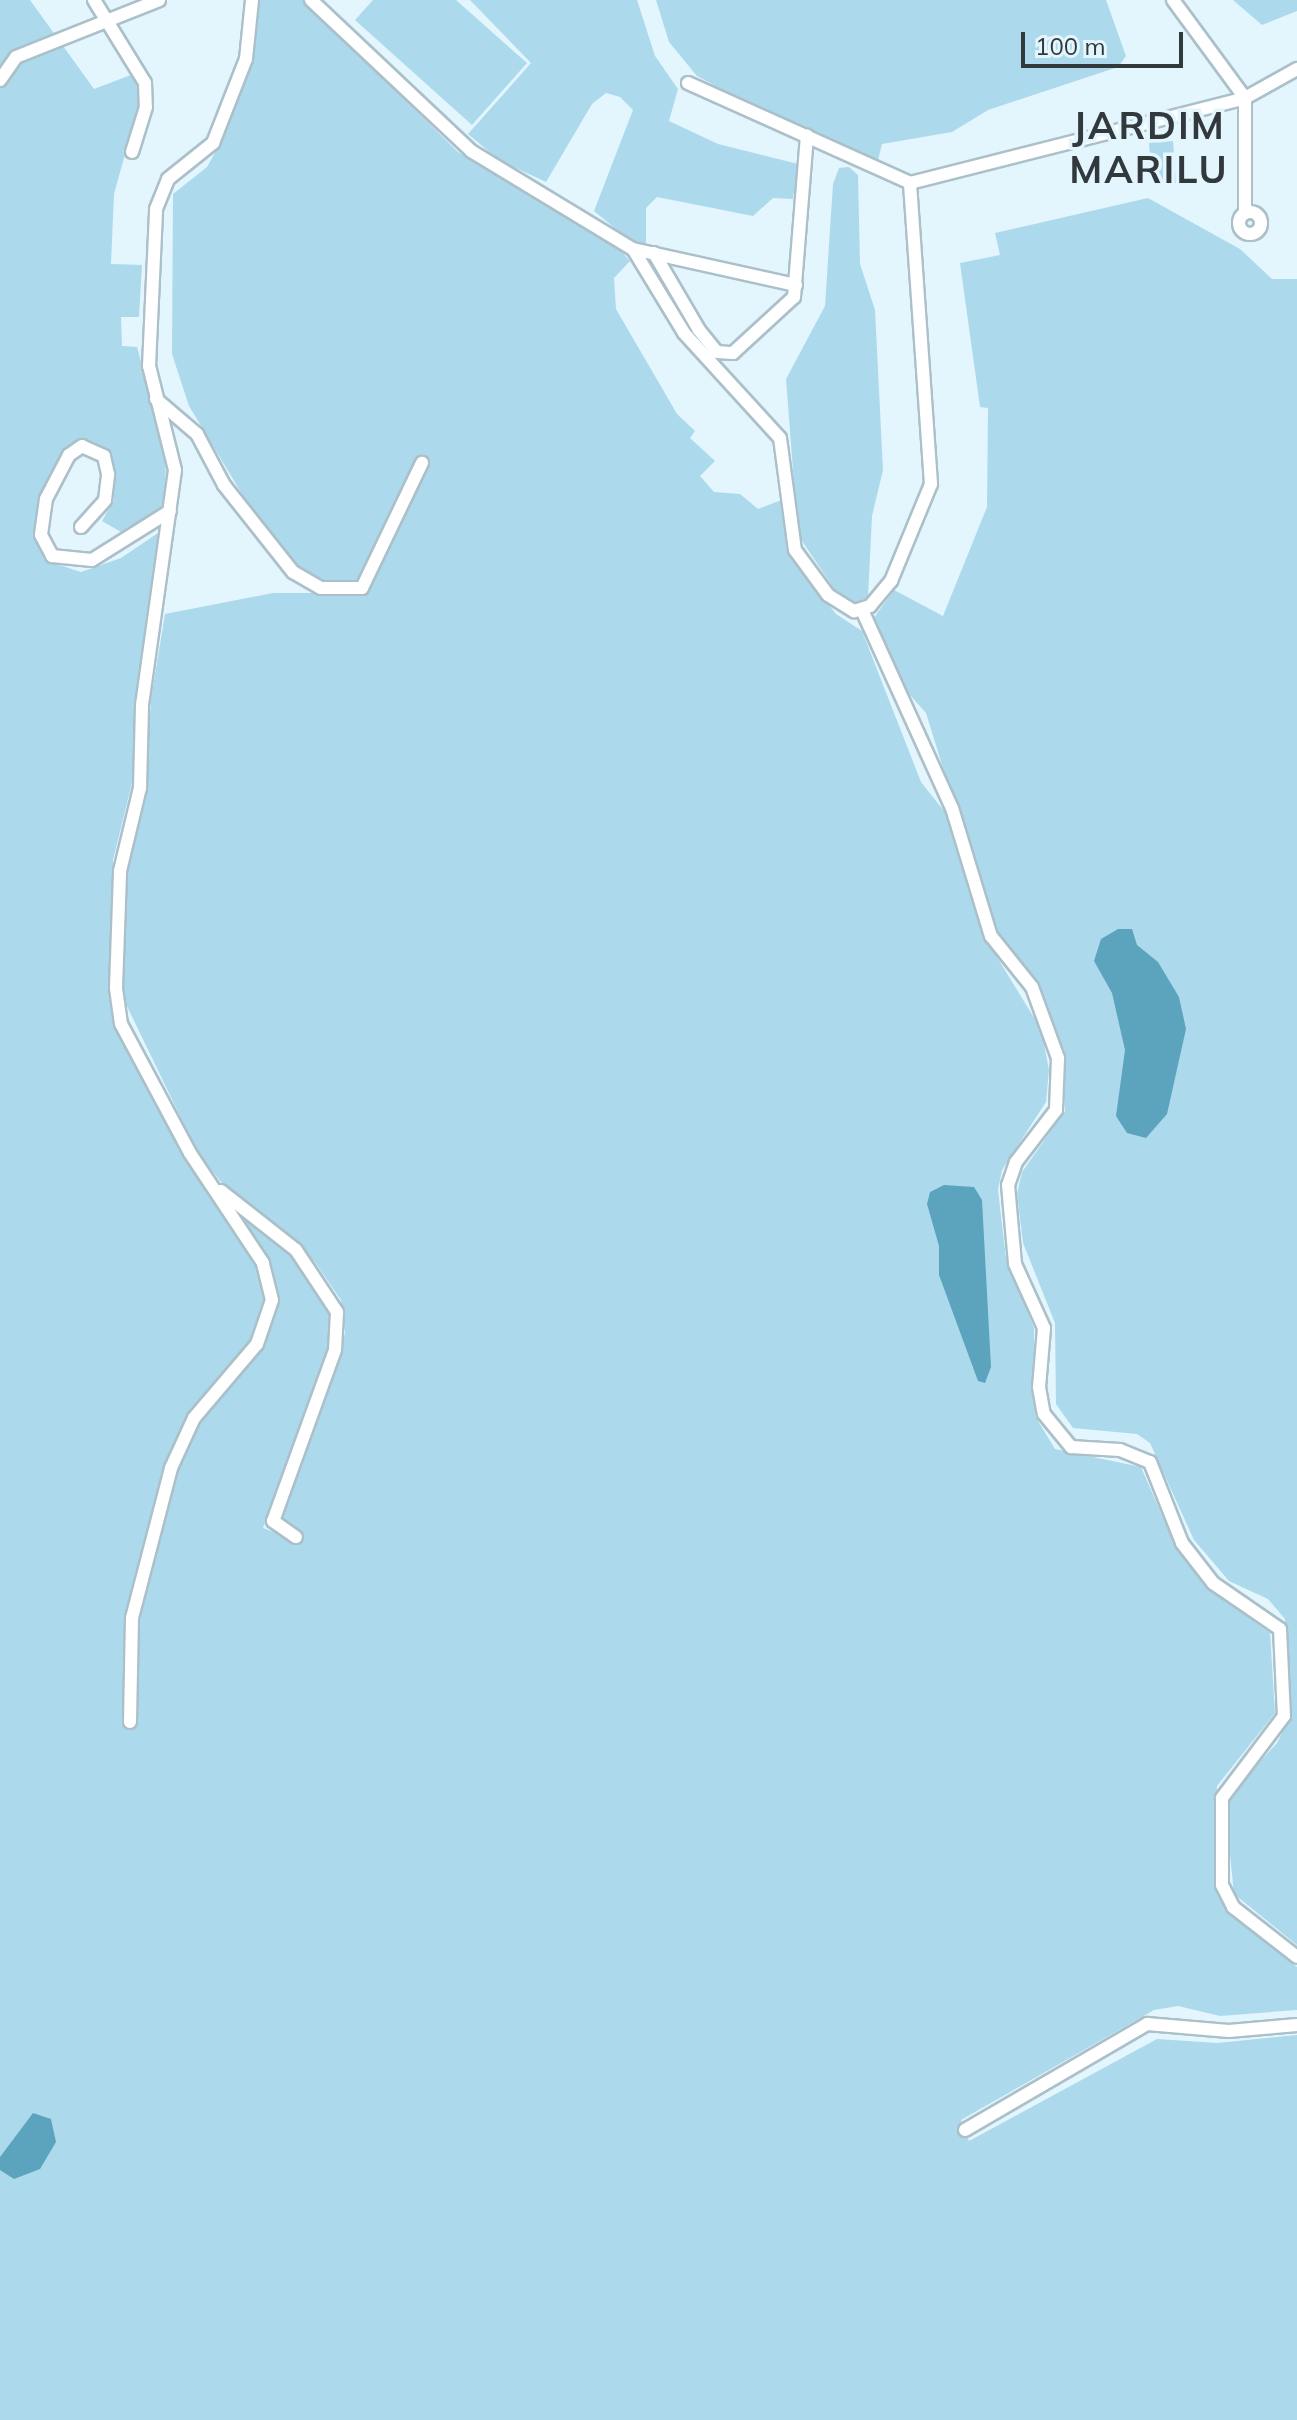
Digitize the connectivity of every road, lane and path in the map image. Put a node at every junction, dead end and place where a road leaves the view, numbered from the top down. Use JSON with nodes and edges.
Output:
{"nodes":[{"id":1,"x":94,"y":0,"type":"edge"},
{"id":2,"x":159,"y":0,"type":"edge"},
{"id":3,"x":252,"y":0,"type":"edge"},
{"id":4,"x":311,"y":0,"type":"edge"},
{"id":5,"x":1173,"y":0,"type":"edge"},
{"id":6,"x":110,"y":20,"type":"junction"},
{"id":7,"x":1297,"y":69,"type":"edge"},
{"id":8,"x":0,"y":80,"type":"edge"},
{"id":9,"x":688,"y":83,"type":"dead end"},
{"id":10,"x":1245,"y":98,"type":"junction"},
{"id":11,"x":807,"y":136,"type":"junction"},
{"id":12,"x":132,"y":152,"type":"dead end"},
{"id":13,"x":910,"y":183,"type":"junction"},
{"id":14,"x":1245,"y":213,"type":"dead end"},
{"id":15,"x":633,"y":249,"type":"junction"},
{"id":16,"x":654,"y":253,"type":"junction"},
{"id":17,"x":796,"y":285,"type":"junction"},
{"id":18,"x":156,"y":399,"type":"junction"},
{"id":19,"x":422,"y":463,"type":"dead end"},
{"id":20,"x":170,"y":511,"type":"junction"},
{"id":21,"x":81,"y":527,"type":"dead end"},
{"id":22,"x":862,"y":610,"type":"junction"},
{"id":23,"x":218,"y":1189,"type":"junction"},
{"id":24,"x":296,"y":1537,"type":"dead end"},
{"id":25,"x":130,"y":1722,"type":"dead end"},
{"id":26,"x":1297,"y":1957,"type":"edge"},
{"id":27,"x":1297,"y":2025,"type":"edge"},
{"id":28,"x":965,"y":2130,"type":"dead end"}],
"edges":[{"from":1,"to":6,"type":"street"},
{"from":2,"to":6,"type":"street"},
{"from":3,"to":18,"type":"street"},
{"from":4,"to":15,"type":"street"},
{"from":5,"to":10,"type":"street"},
{"from":6,"to":8,"type":"street"},
{"from":6,"to":12,"type":"street"},
{"from":7,"to":10,"type":"street"},
{"from":9,"to":11,"type":"street"},
{"from":10,"to":13,"type":"street"},
{"from":10,"to":14,"type":"street"},
{"from":11,"to":13,"type":"street"},
{"from":11,"to":17,"type":"street"},
{"from":13,"to":22,"type":"street"},
{"from":15,"to":16,"type":"street"},
{"from":15,"to":22,"type":"street"},
{"from":16,"to":17,"type":"street"},
{"from":16,"to":17,"type":"street"},
{"from":18,"to":19,"type":"street"},
{"from":18,"to":20,"type":"street"},
{"from":20,"to":21,"type":"street"},
{"from":20,"to":23,"type":"street"},
{"from":22,"to":26,"type":"street"},
{"from":23,"to":24,"type":"street"},
{"from":23,"to":25,"type":"street"},
{"from":27,"to":28,"type":"street"}]}
